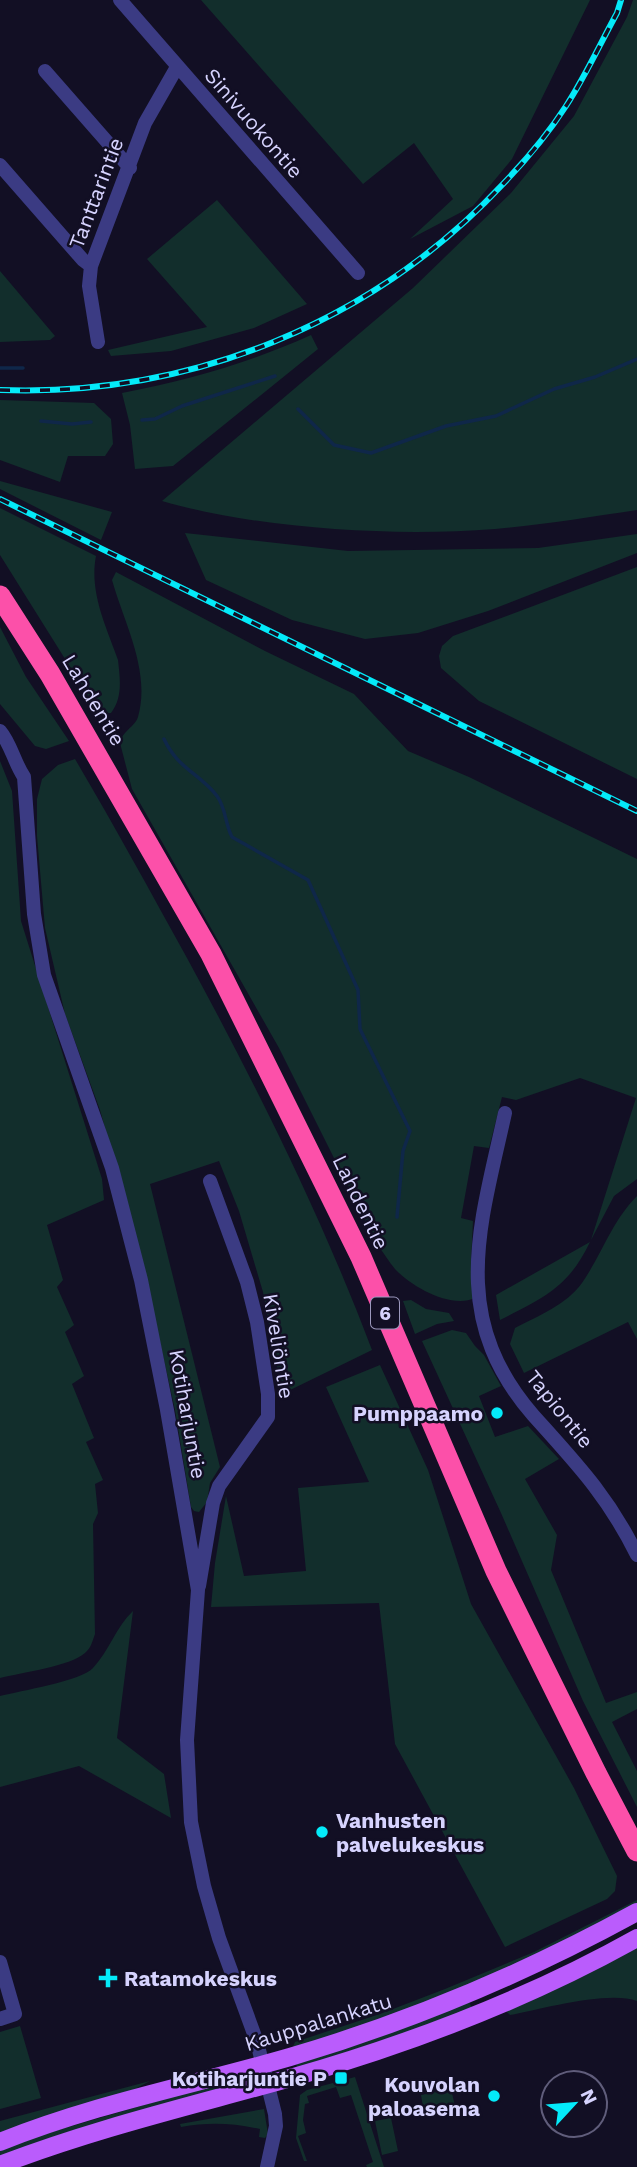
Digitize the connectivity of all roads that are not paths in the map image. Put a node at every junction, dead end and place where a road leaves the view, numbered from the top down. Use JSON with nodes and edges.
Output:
{"nodes":[{"id":1,"x":120,"y":0,"type":"edge"},
{"id":2,"x":177,"y":67,"type":"junction"},
{"id":3,"x":45,"y":71,"type":"dead end"},
{"id":4,"x":0,"y":165,"type":"edge"},
{"id":5,"x":130,"y":167,"type":"junction"},
{"id":6,"x":91,"y":266,"type":"junction"},
{"id":7,"x":358,"y":273,"type":"dead end"},
{"id":8,"x":98,"y":342,"type":"dead end"},
{"id":9,"x":0,"y":596,"type":"edge"},
{"id":10,"x":0,"y":731,"type":"edge"},
{"id":11,"x":505,"y":1113,"type":"dead end"},
{"id":12,"x":210,"y":1181,"type":"dead end"},
{"id":13,"x":637,"y":1555,"type":"edge"},
{"id":14,"x":198,"y":1590,"type":"junction"},
{"id":15,"x":636,"y":1850,"type":"edge"},
{"id":16,"x":637,"y":1912,"type":"edge"},
{"id":17,"x":637,"y":1938,"type":"edge"},
{"id":18,"x":0,"y":1962,"type":"edge"},
{"id":19,"x":0,"y":2019,"type":"edge"},
{"id":20,"x":263,"y":2064,"type":"junction"},
{"id":21,"x":268,"y":2084,"type":"junction"},
{"id":22,"x":0,"y":2142,"type":"edge"},
{"id":23,"x":0,"y":2165,"type":"edge"},
{"id":24,"x":267,"y":2167,"type":"edge"}],
"edges":[{"from":1,"to":2,"type":"street","name":"Sinivuokontie"},
{"from":2,"to":5,"type":"street","name":"Tanttarintie"},
{"from":2,"to":7,"type":"street","name":"Sinivuokontie"},
{"from":3,"to":5,"type":"street"},
{"from":4,"to":6,"type":"street"},
{"from":5,"to":6,"type":"street","name":"Tanttarintie"},
{"from":6,"to":8,"type":"street","name":"Tanttarintie"},
{"from":9,"to":15,"type":"highway","name":"Lahdentie","number":"6"},
{"from":10,"to":14,"type":"street","name":"Kotiharjuntie"},
{"from":11,"to":13,"type":"street","name":"Tapiontie"},
{"from":12,"to":14,"type":"street","name":"Kiveliöntie"},
{"from":14,"to":20,"type":"street","name":"Kotiharjuntie"},
{"from":16,"to":20,"type":"main road","name":"Kauppalankatu"},
{"from":17,"to":21,"type":"main road","name":"Kauppalankatu"},
{"from":18,"to":19,"type":"street"},
{"from":20,"to":21,"type":"street","name":"Kotiharjuntie"},
{"from":20,"to":22,"type":"main road","name":"Kauppalankatu"},
{"from":21,"to":23,"type":"main road","name":"Kauppalankatu"},
{"from":21,"to":24,"type":"street","name":"Kotiharjuntie"}]}
